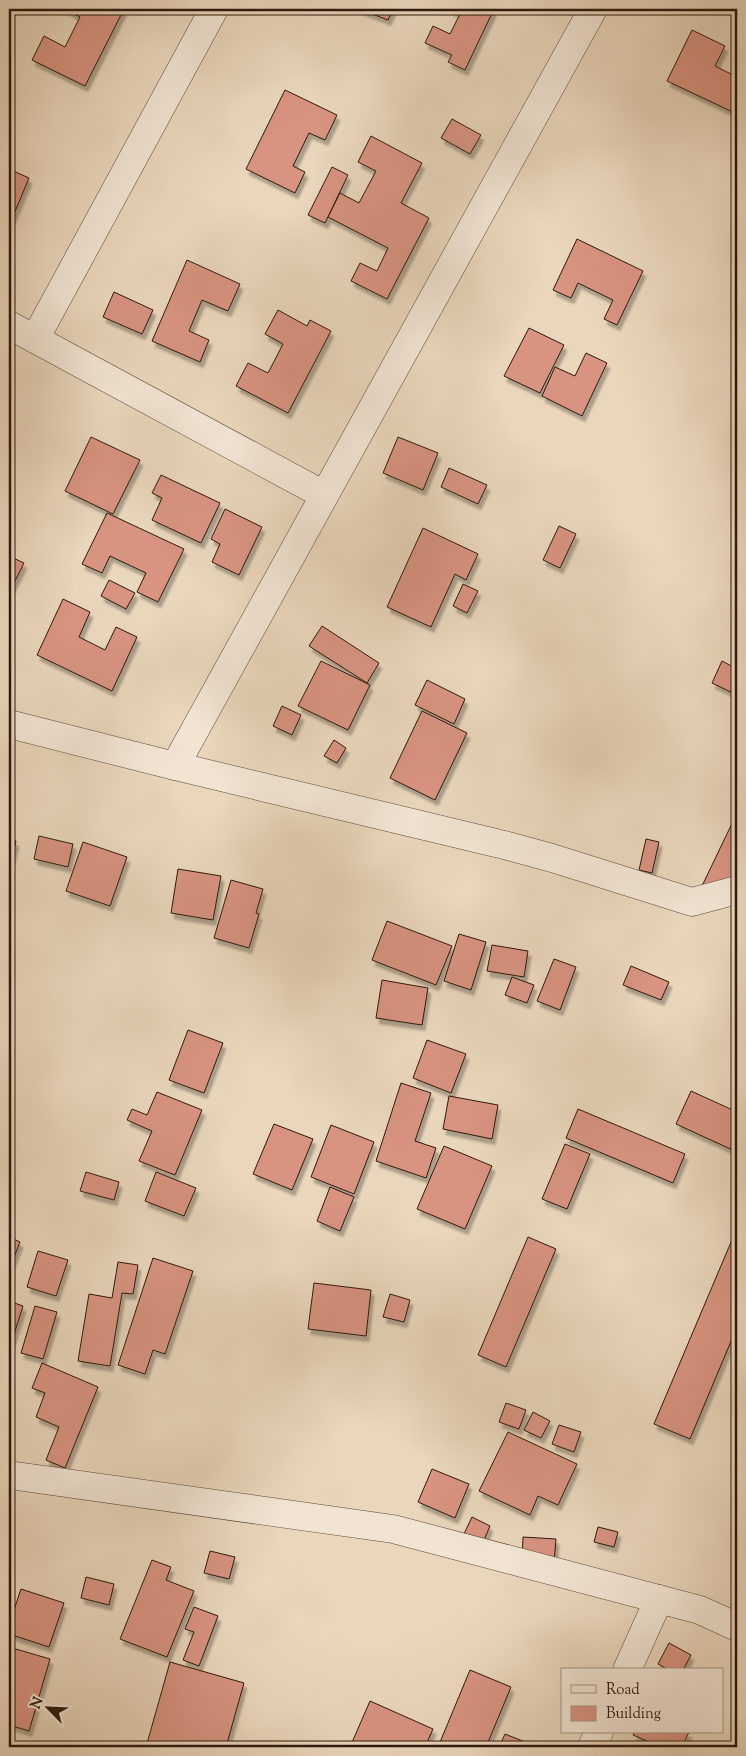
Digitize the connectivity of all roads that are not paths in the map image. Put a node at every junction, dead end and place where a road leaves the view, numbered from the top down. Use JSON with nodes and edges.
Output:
{"nodes":[{"id":1,"x":214,"y":9,"type":"edge"},
{"id":2,"x":593,"y":9,"type":"edge"},
{"id":3,"x":9,"y":325,"type":"edge"},
{"id":4,"x":35,"y":339,"type":"junction"},
{"id":5,"x":324,"y":495,"type":"junction"},
{"id":6,"x":9,"y":724,"type":"edge"},
{"id":7,"x":175,"y":766,"type":"junction"},
{"id":8,"x":737,"y":890,"type":"edge"},
{"id":9,"x":9,"y":1475,"type":"edge"},
{"id":10,"x":659,"y":1599,"type":"junction"},
{"id":11,"x":737,"y":1627,"type":"edge"},
{"id":12,"x":628,"y":1668,"type":"edge"},
{"id":13,"x":598,"y":1734,"type":"edge"},
{"id":14,"x":592,"y":1747,"type":"edge"}],
"edges":[{"from":1,"to":4,"type":"street"},
{"from":2,"to":5,"type":"street"},
{"from":3,"to":4,"type":"street"},
{"from":4,"to":5,"type":"street"},
{"from":5,"to":7,"type":"street"},
{"from":6,"to":7,"type":"street"},
{"from":7,"to":8,"type":"street"},
{"from":9,"to":10,"type":"street"},
{"from":10,"to":11,"type":"street"},
{"from":10,"to":12,"type":"street"},
{"from":13,"to":14,"type":"street"}]}
